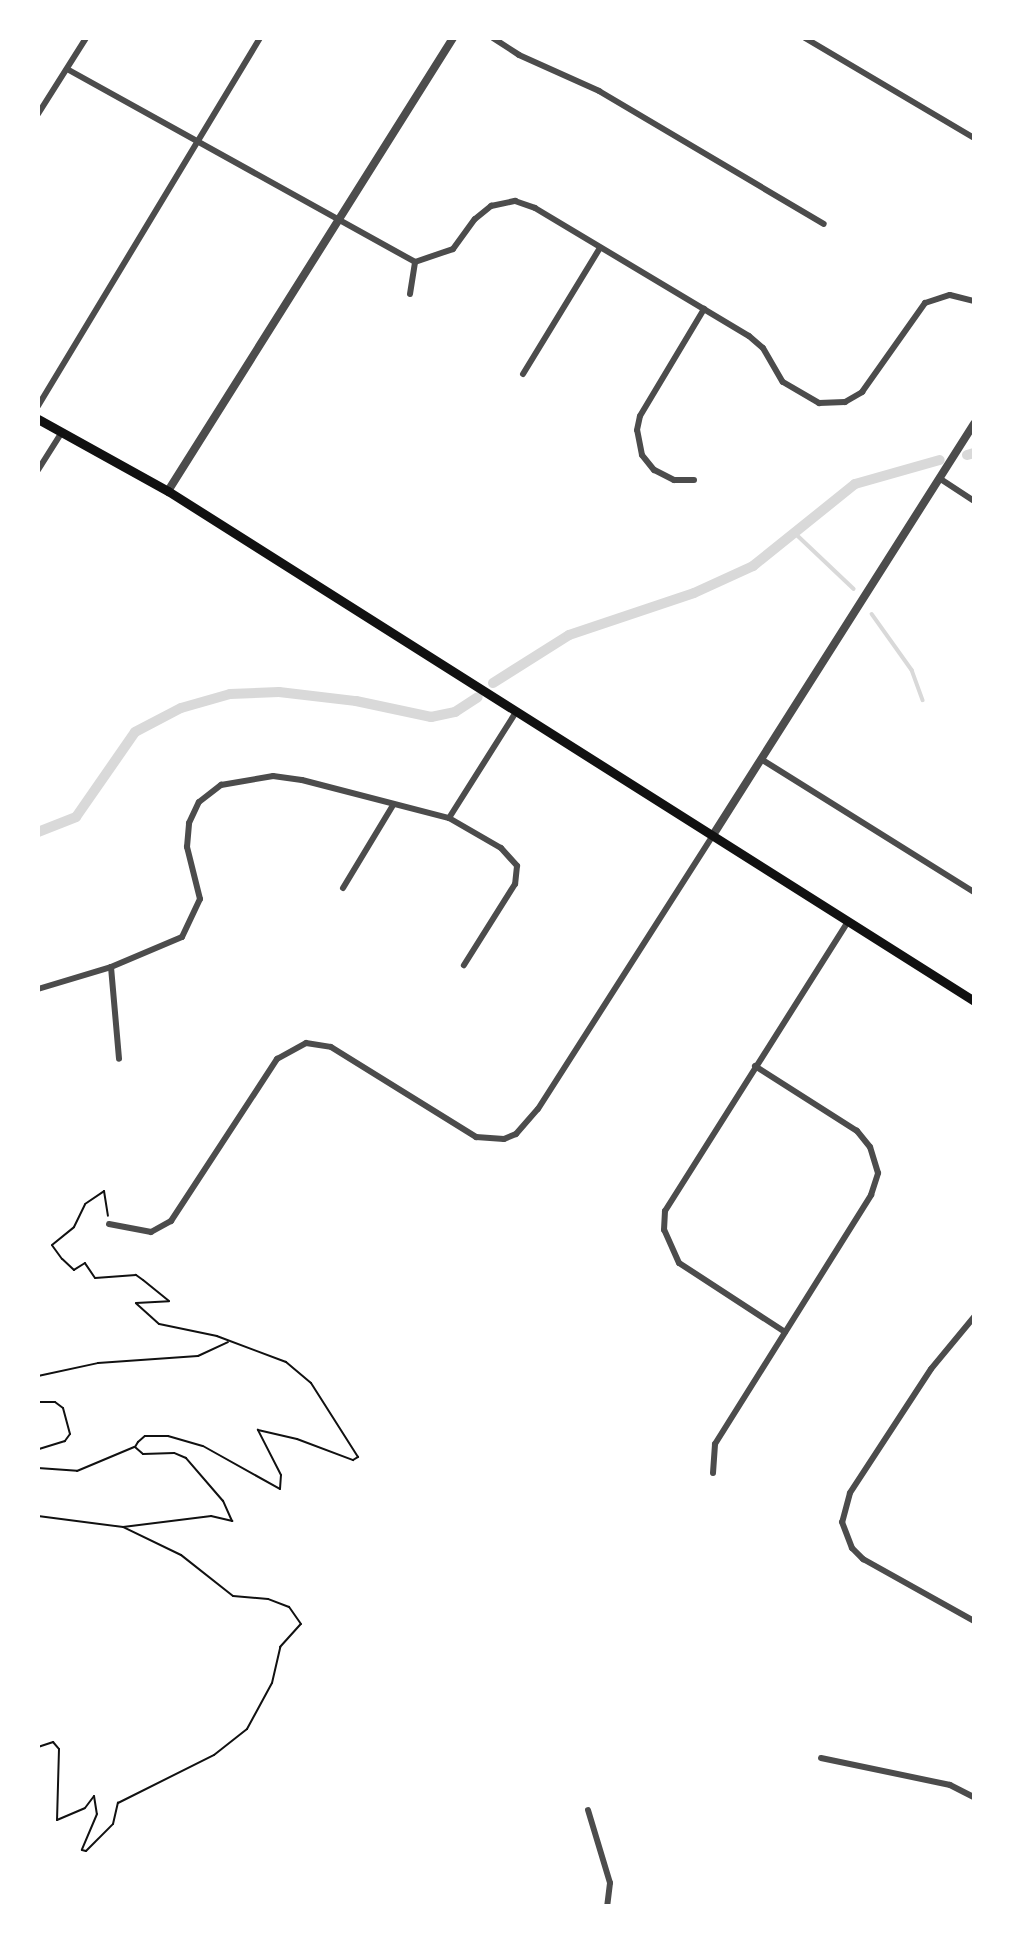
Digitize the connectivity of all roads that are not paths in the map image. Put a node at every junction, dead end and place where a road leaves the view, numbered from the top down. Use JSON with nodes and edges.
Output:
{"nodes":[{"id":1,"x":86,"y":38,"type":"edge"},
{"id":2,"x":260,"y":38,"type":"edge"},
{"id":3,"x":453,"y":38,"type":"edge"},
{"id":4,"x":493,"y":38,"type":"edge"},
{"id":5,"x":805,"y":38,"type":"edge"},
{"id":6,"x":66,"y":69,"type":"junction"},
{"id":7,"x":38,"y":114,"type":"edge"},
{"id":8,"x":974,"y":138,"type":"edge"},
{"id":9,"x":195,"y":143,"type":"junction"},
{"id":10,"x":341,"y":219,"type":"junction"},
{"id":11,"x":824,"y":225,"type":"dead end"},
{"id":12,"x":600,"y":248,"type":"junction"},
{"id":13,"x":415,"y":262,"type":"junction"},
{"id":14,"x":410,"y":294,"type":"dead end"},
{"id":15,"x":974,"y":301,"type":"edge"},
{"id":16,"x":704,"y":309,"type":"junction"},
{"id":17,"x":523,"y":374,"type":"dead end"},
{"id":18,"x":38,"y":406,"type":"edge"},
{"id":19,"x":38,"y":419,"type":"edge"},
{"id":20,"x":974,"y":424,"type":"edge"},
{"id":21,"x":62,"y":432,"type":"junction"},
{"id":22,"x":38,"y":470,"type":"edge"},
{"id":23,"x":939,"y":478,"type":"junction"},
{"id":24,"x":694,"y":480,"type":"dead end"},
{"id":25,"x":167,"y":491,"type":"junction"},
{"id":26,"x":974,"y":501,"type":"edge"},
{"id":27,"x":516,"y":712,"type":"junction"},
{"id":28,"x":761,"y":759,"type":"junction"},
{"id":29,"x":393,"y":805,"type":"junction"},
{"id":30,"x":449,"y":818,"type":"junction"},
{"id":31,"x":713,"y":835,"type":"junction"},
{"id":32,"x":343,"y":888,"type":"dead end"},
{"id":33,"x":974,"y":892,"type":"edge"},
{"id":34,"x":848,"y":921,"type":"junction"},
{"id":35,"x":464,"y":965,"type":"dead end"},
{"id":36,"x":111,"y":967,"type":"junction"},
{"id":37,"x":38,"y":989,"type":"edge"},
{"id":38,"x":974,"y":1000,"type":"edge"},
{"id":39,"x":119,"y":1059,"type":"dead end"},
{"id":40,"x":755,"y":1066,"type":"junction"},
{"id":41,"x":109,"y":1224,"type":"road end"},
{"id":42,"x":974,"y":1317,"type":"edge"},
{"id":43,"x":785,"y":1332,"type":"junction"},
{"id":44,"x":713,"y":1473,"type":"dead end"},
{"id":45,"x":974,"y":1621,"type":"edge"},
{"id":46,"x":821,"y":1758,"type":"dead end"},
{"id":47,"x":974,"y":1797,"type":"edge"},
{"id":48,"x":589,"y":1810,"type":"dead end"},
{"id":49,"x":607,"y":1906,"type":"edge"}],
"edges":[{"from":1,"to":6,"type":"street"},
{"from":2,"to":9,"type":"street"},
{"from":3,"to":10,"type":"street"},
{"from":4,"to":11,"type":"street"},
{"from":5,"to":8,"type":"street"},
{"from":6,"to":7,"type":"street"},
{"from":6,"to":9,"type":"street"},
{"from":9,"to":10,"type":"street"},
{"from":9,"to":18,"type":"street"},
{"from":10,"to":13,"type":"street"},
{"from":10,"to":25,"type":"street"},
{"from":12,"to":13,"type":"street"},
{"from":12,"to":16,"type":"street"},
{"from":12,"to":17,"type":"street"},
{"from":13,"to":14,"type":"street"},
{"from":15,"to":16,"type":"street"},
{"from":16,"to":24,"type":"street"},
{"from":19,"to":21,"type":"main road"},
{"from":20,"to":23,"type":"street"},
{"from":21,"to":22,"type":"street"},
{"from":21,"to":25,"type":"main road"},
{"from":23,"to":26,"type":"street"},
{"from":23,"to":28,"type":"street"},
{"from":25,"to":27,"type":"main road"},
{"from":27,"to":30,"type":"street"},
{"from":27,"to":31,"type":"main road"},
{"from":28,"to":31,"type":"street"},
{"from":28,"to":33,"type":"street"},
{"from":29,"to":30,"type":"street"},
{"from":29,"to":32,"type":"street"},
{"from":29,"to":36,"type":"street"},
{"from":30,"to":35,"type":"street"},
{"from":31,"to":34,"type":"main road"},
{"from":31,"to":41,"type":"street"},
{"from":34,"to":38,"type":"main road"},
{"from":34,"to":40,"type":"street"},
{"from":36,"to":37,"type":"street"},
{"from":36,"to":39,"type":"street"},
{"from":40,"to":43,"type":"street"},
{"from":40,"to":43,"type":"street"},
{"from":42,"to":45,"type":"street"},
{"from":43,"to":44,"type":"street"},
{"from":46,"to":47,"type":"street"},
{"from":48,"to":49,"type":"street"}]}
